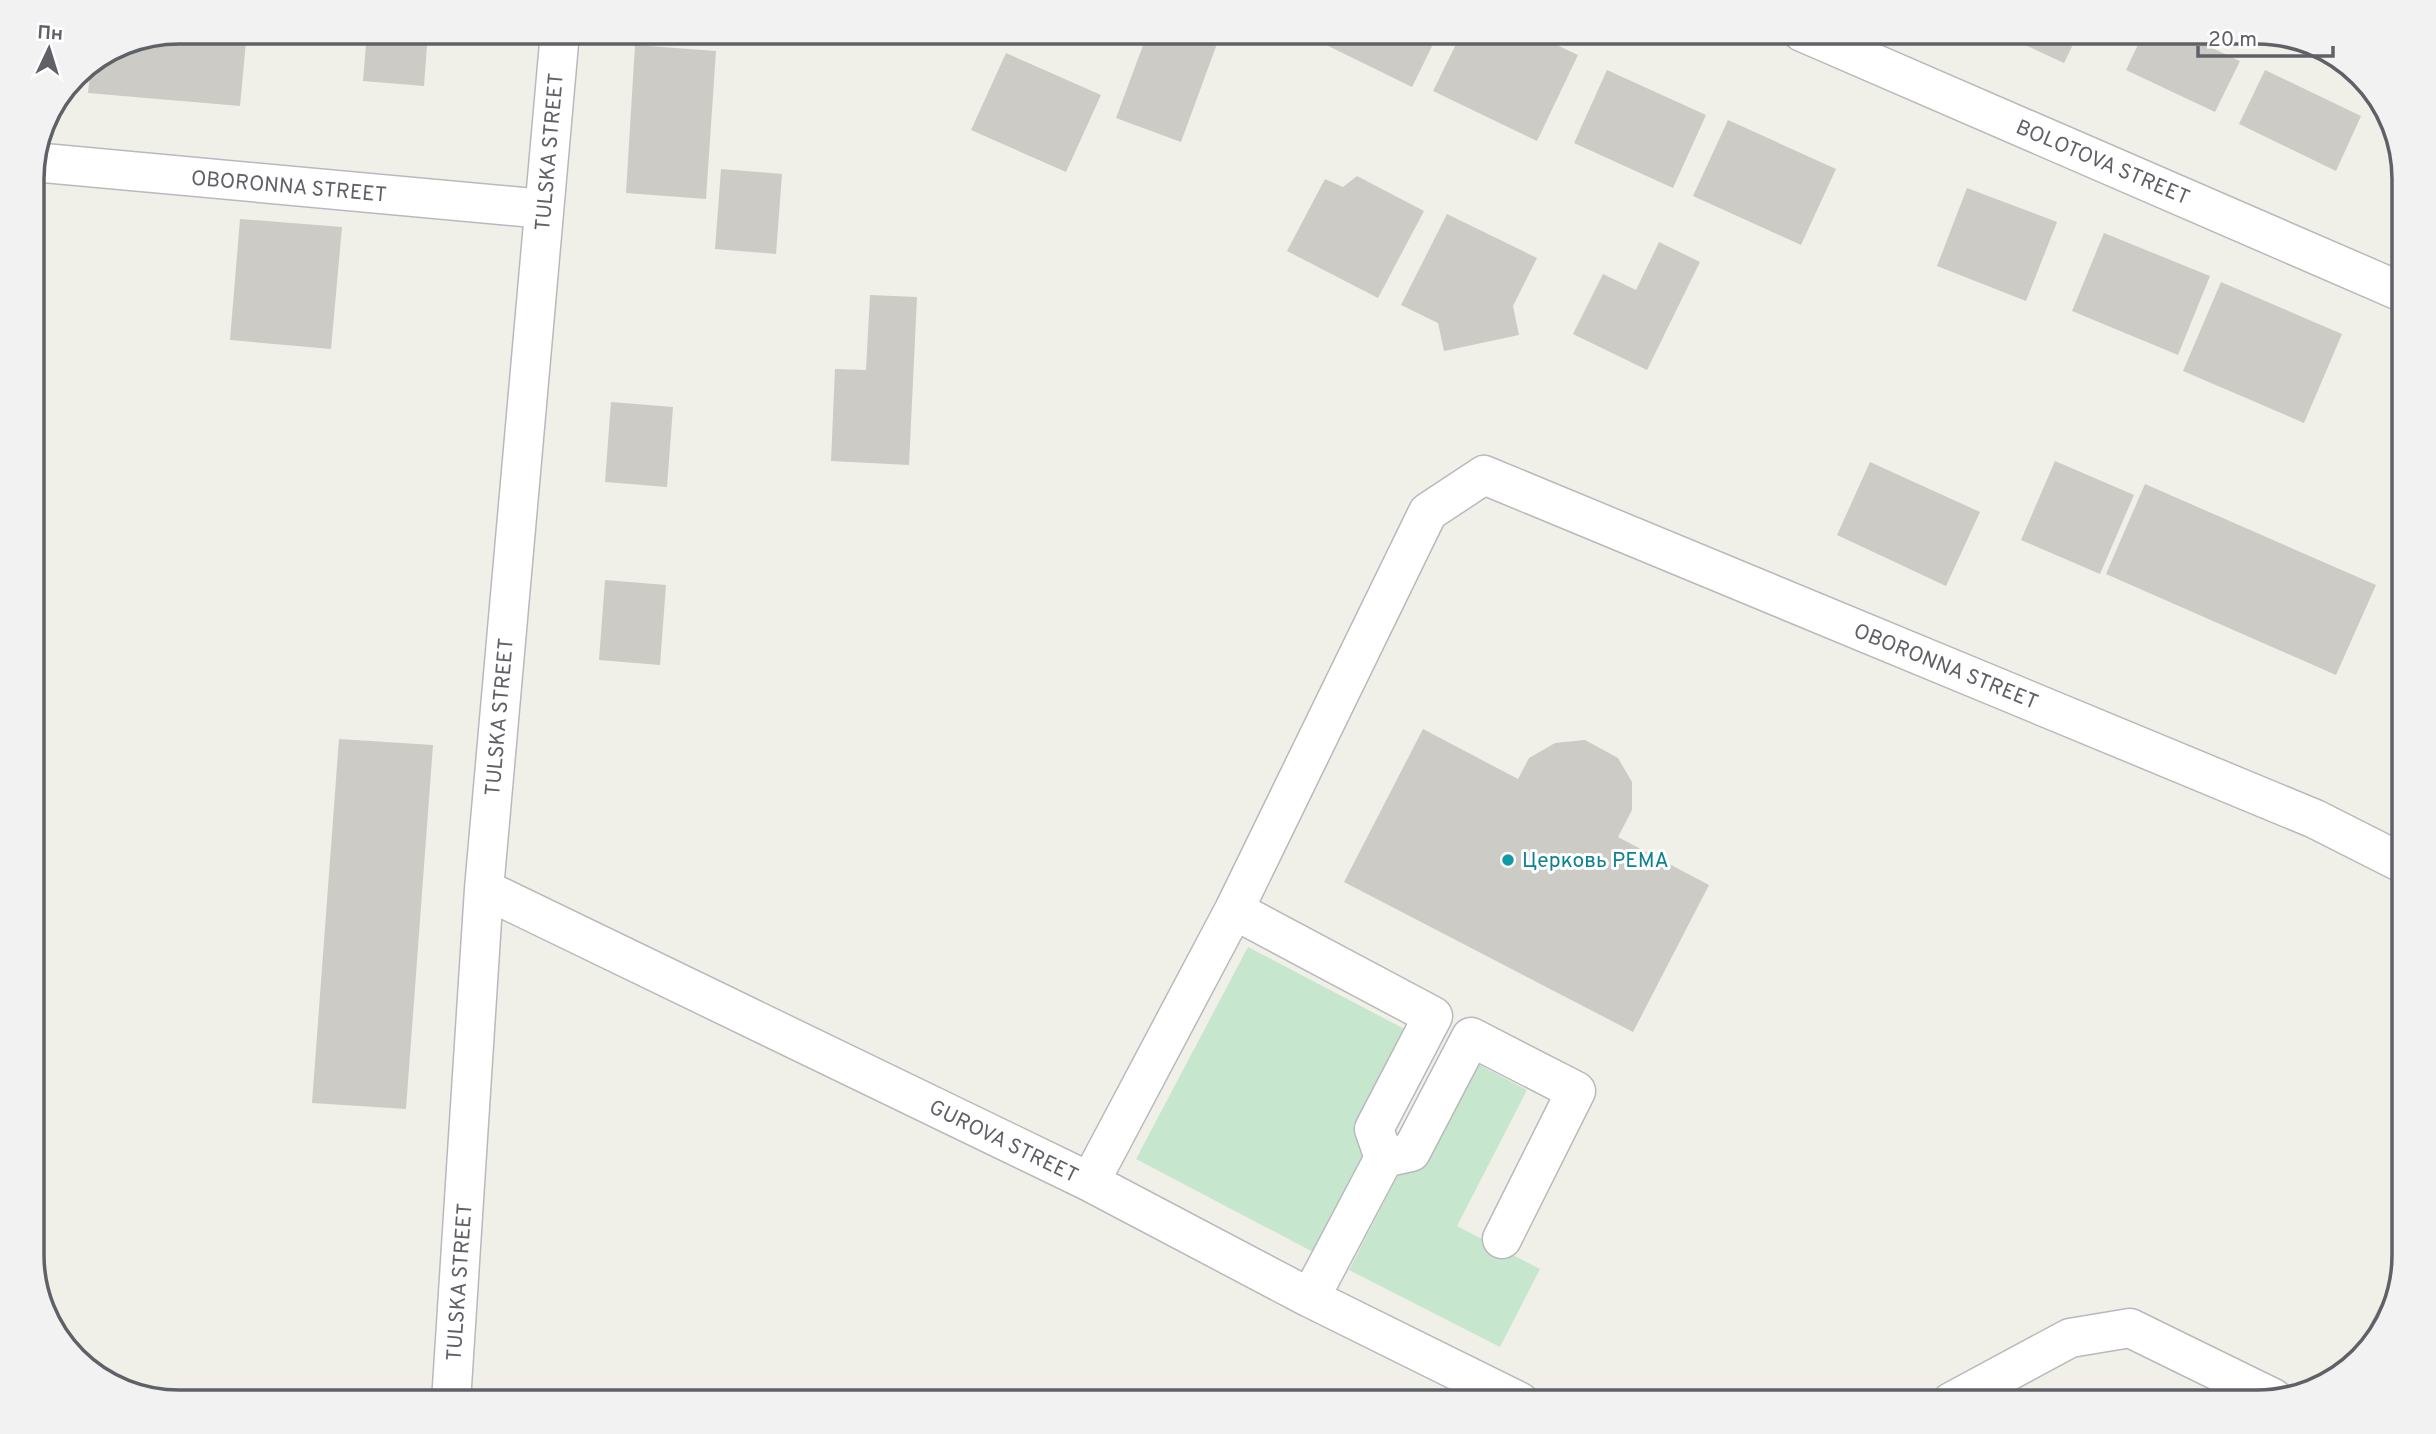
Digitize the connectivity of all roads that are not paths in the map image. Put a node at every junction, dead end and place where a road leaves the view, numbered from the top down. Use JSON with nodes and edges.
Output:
{"nodes":[{"id":1,"x":559,"y":44,"type":"edge"},
{"id":2,"x":1830,"y":44,"type":"edge"},
{"id":3,"x":45,"y":163,"type":"edge"},
{"id":4,"x":544,"y":209,"type":"junction"},
{"id":5,"x":2392,"y":288,"type":"edge"},
{"id":6,"x":2392,"y":858,"type":"edge"},
{"id":7,"x":484,"y":889,"type":"junction"},
{"id":8,"x":1234,"y":910,"type":"junction"},
{"id":9,"x":1384,"y":1158,"type":"junction"},
{"id":10,"x":1090,"y":1182,"type":"junction"},
{"id":11,"x":1502,"y":1239,"type":"dead end"},
{"id":12,"x":1310,"y":1298,"type":"junction"},
{"id":13,"x":452,"y":1390,"type":"edge"},
{"id":14,"x":1496,"y":1390,"type":"edge"},
{"id":15,"x":1973,"y":1390,"type":"edge"},
{"id":16,"x":2257,"y":1390,"type":"edge"}],
"edges":[{"from":1,"to":4,"type":"street","name":"TULSKA STREET"},
{"from":2,"to":5,"type":"street","name":"BOLOTOVA STREET"},
{"from":3,"to":4,"type":"street","name":"OBORONNA STREET"},
{"from":4,"to":7,"type":"street","name":"TULSKA STREET"},
{"from":6,"to":8,"type":"street","name":"OBORONNA STREET"},
{"from":7,"to":10,"type":"street","name":"GUROVA STREET"},
{"from":7,"to":13,"type":"street","name":"TULSKA STREET"},
{"from":8,"to":9,"type":"street"},
{"from":8,"to":10,"type":"street"},
{"from":9,"to":11,"type":"street"},
{"from":9,"to":12,"type":"street"},
{"from":10,"to":12,"type":"street","name":"GUROVA STREET"},
{"from":12,"to":14,"type":"street","name":"GUROVA STREET"},
{"from":15,"to":16,"type":"street"}]}
